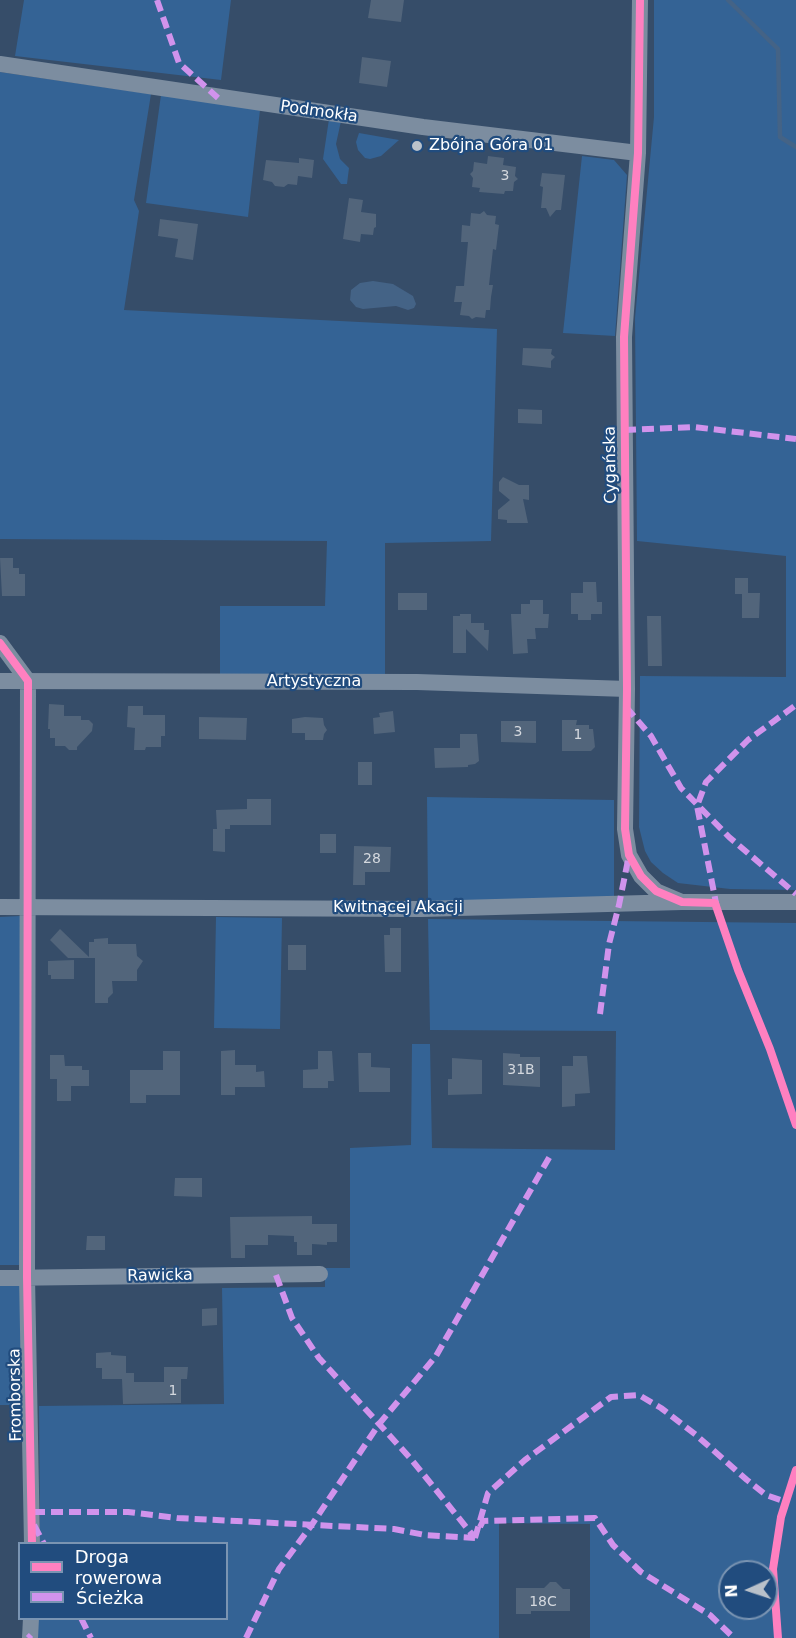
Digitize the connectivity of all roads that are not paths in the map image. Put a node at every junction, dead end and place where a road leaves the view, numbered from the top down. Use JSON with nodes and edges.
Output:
{"nodes":[{"id":1,"x":640,"y":0,"type":"edge"},
{"id":2,"x":0,"y":64,"type":"edge"},
{"id":3,"x":638,"y":153,"type":"junction"},
{"id":4,"x":0,"y":643,"type":"edge"},
{"id":5,"x":0,"y":681,"type":"edge"},
{"id":6,"x":28,"y":681,"type":"junction"},
{"id":7,"x":627,"y":689,"type":"junction"},
{"id":8,"x":682,"y":902,"type":"junction"},
{"id":9,"x":796,"y":902,"type":"edge"},
{"id":10,"x":0,"y":907,"type":"edge"},
{"id":11,"x":27,"y":907,"type":"junction"},
{"id":12,"x":320,"y":1274,"type":"dead end"},
{"id":13,"x":27,"y":1277,"type":"junction"},
{"id":14,"x":0,"y":1278,"type":"edge"},
{"id":15,"x":32,"y":1542,"type":"edge"},
{"id":16,"x":31,"y":1620,"type":"edge"},
{"id":17,"x":30,"y":1638,"type":"edge"}],
"edges":[{"from":1,"to":3,"type":"street","name":"Cygańska"},
{"from":2,"to":3,"type":"street","name":"Podmokła"},
{"from":3,"to":7,"type":"street","name":"Cygańska"},
{"from":4,"to":6,"type":"street"},
{"from":5,"to":6,"type":"street","name":"Artystyczna"},
{"from":6,"to":7,"type":"street","name":"Artystyczna"},
{"from":6,"to":11,"type":"street","name":"Fromborska"},
{"from":7,"to":8,"type":"street","name":"Cygańska"},
{"from":8,"to":9,"type":"street","name":"Kwitnącej Akacji"},
{"from":8,"to":11,"type":"street","name":"Kwitnącej Akacji"},
{"from":10,"to":11,"type":"street","name":"Kwitnącej Akacji"},
{"from":11,"to":13,"type":"street","name":"Fromborska"},
{"from":12,"to":13,"type":"street","name":"Rawicka"},
{"from":13,"to":14,"type":"street","name":"Rawicka"},
{"from":13,"to":15,"type":"street","name":"Fromborska"},
{"from":16,"to":17,"type":"street"}]}
